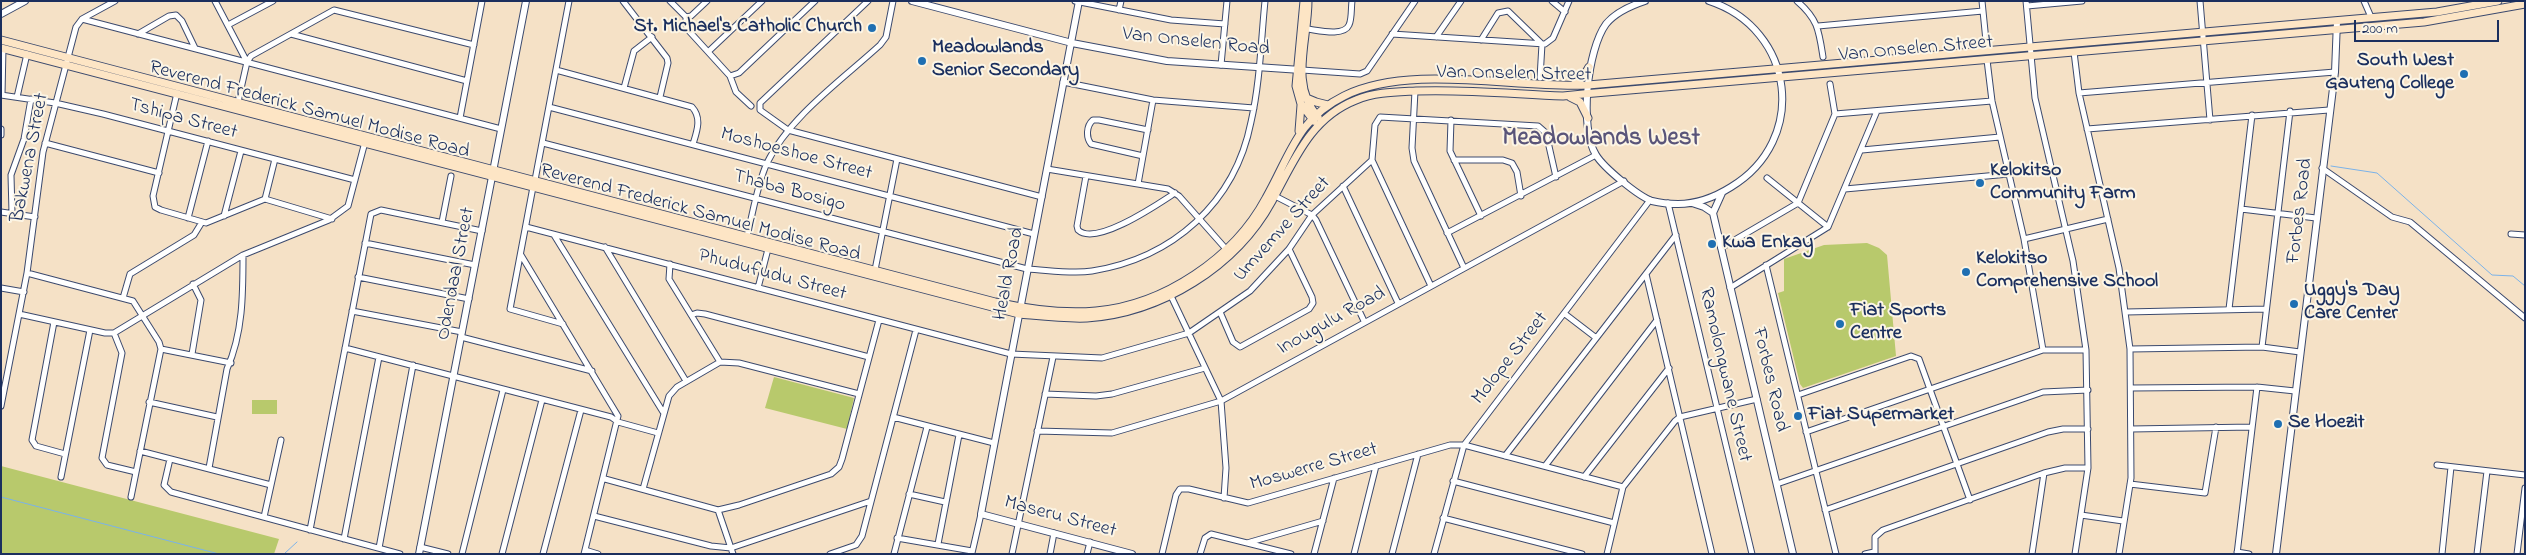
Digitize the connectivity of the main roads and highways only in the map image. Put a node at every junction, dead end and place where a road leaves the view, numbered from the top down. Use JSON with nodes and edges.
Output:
{"nodes":[{"id":1,"x":1304,"y":1,"type":"edge"},
{"id":2,"x":1308,"y":1,"type":"edge"},
{"id":3,"x":2498,"y":1,"type":"edge"},
{"id":4,"x":2525,"y":4,"type":"edge"},
{"id":5,"x":2338,"y":25,"type":"junction"},
{"id":6,"x":1,"y":40,"type":"edge"},
{"id":7,"x":2,"y":48,"type":"edge"},
{"id":8,"x":66,"y":60,"type":"junction"},
{"id":9,"x":1589,"y":67,"type":"road end"},
{"id":10,"x":1299,"y":70,"type":"junction"},
{"id":11,"x":1571,"y":86,"type":"junction"},
{"id":12,"x":1304,"y":96,"type":"junction"},
{"id":13,"x":1563,"y":96,"type":"junction"},
{"id":14,"x":1301,"y":104,"type":"junction"},
{"id":15,"x":1328,"y":105,"type":"junction"},
{"id":16,"x":1314,"y":117,"type":"junction"},
{"id":17,"x":1588,"y":118,"type":"road end"},
{"id":18,"x":1320,"y":123,"type":"junction"},
{"id":19,"x":1298,"y":134,"type":"junction"},
{"id":20,"x":493,"y":173,"type":"junction"},
{"id":21,"x":534,"y":183,"type":"junction"},
{"id":22,"x":1020,"y":311,"type":"junction"}],
"edges":[{"from":1,"to":10,"type":"main road"},
{"from":2,"to":10,"type":"main road"},
{"from":3,"to":5,"type":"main road","name":"Van Onselen Street"},
{"from":4,"to":5,"type":"main road","name":"Van Onselen Street"},
{"from":5,"to":11,"type":"main road","name":"Van Onselen Street"},
{"from":5,"to":13,"type":"main road","name":"Van Onselen Street"},
{"from":6,"to":8,"type":"main road","name":"Reverend Frederick Samuel Modise Road"},
{"from":7,"to":8,"type":"main road","name":"Reverend Frederick Samuel Modise Road"},
{"from":8,"to":20,"type":"main road","name":"Reverend Frederick Samuel Modise Road"},
{"from":8,"to":20,"type":"main road","name":"Reverend Frederick Samuel Modise Road"},
{"from":9,"to":11,"type":"main road"},
{"from":10,"to":12,"type":"main road"},
{"from":10,"to":14,"type":"main road"},
{"from":11,"to":15,"type":"main road","name":"Van Onselen Street"},
{"from":12,"to":15,"type":"main road"},
{"from":12,"to":16,"type":"main road"},
{"from":13,"to":17,"type":"main road"},
{"from":13,"to":18,"type":"main road","name":"Van Onselen Street"},
{"from":14,"to":16,"type":"main road"},
{"from":14,"to":19,"type":"main road"},
{"from":15,"to":16,"type":"main road","name":"Van Onselen Street"},
{"from":16,"to":18,"type":"main road"},
{"from":16,"to":19,"type":"main road","name":"Reverend Frederick Samuel Modise Road"},
{"from":18,"to":22,"type":"main road","name":"Reverend Frederick Samuel Modise Road"},
{"from":19,"to":22,"type":"main road","name":"Reverend Frederick Samuel Modise Road"},
{"from":20,"to":21,"type":"main road","name":"Reverend Frederick Samuel Modise Road"},
{"from":21,"to":22,"type":"main road","name":"Reverend Frederick Samuel Modise Road"},
{"from":21,"to":22,"type":"main road","name":"Reverend Frederick Samuel Modise Road"}]}
